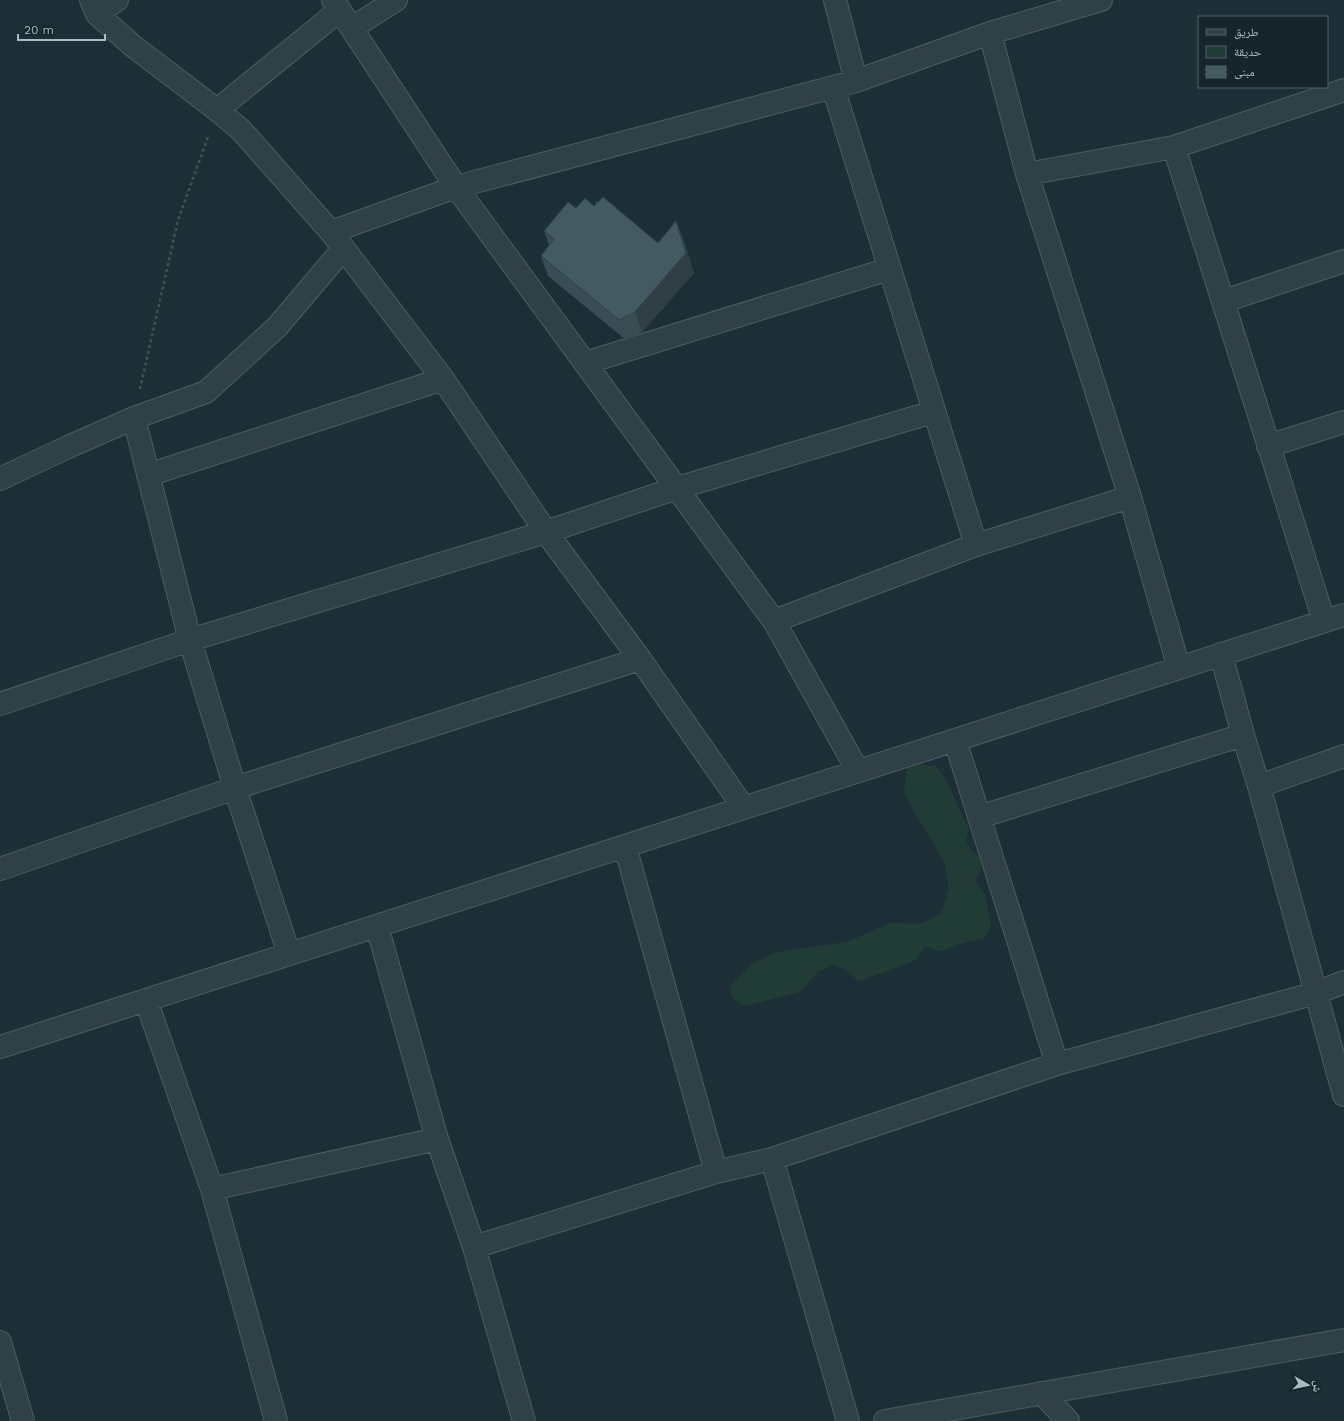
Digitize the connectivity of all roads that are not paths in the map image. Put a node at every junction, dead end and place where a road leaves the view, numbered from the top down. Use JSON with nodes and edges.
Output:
{"nodes":[{"id":1,"x":117,"y":0,"type":"edge"},
{"id":2,"x":396,"y":0,"type":"edge"},
{"id":3,"x":835,"y":0,"type":"edge"},
{"id":4,"x":1101,"y":0,"type":"edge"},
{"id":5,"x":337,"y":5,"type":"edge"},
{"id":6,"x":94,"y":7,"type":"edge"},
{"id":7,"x":352,"y":28,"type":"junction"},
{"id":8,"x":990,"y":33,"type":"junction"},
{"id":9,"x":856,"y":81,"type":"junction"},
{"id":10,"x":833,"y":87,"type":"junction"},
{"id":11,"x":1344,"y":90,"type":"edge"},
{"id":12,"x":217,"y":110,"type":"junction"},
{"id":13,"x":1174,"y":147,"type":"junction"},
{"id":14,"x":1027,"y":174,"type":"junction"},
{"id":15,"x":456,"y":187,"type":"junction"},
{"id":16,"x":337,"y":240,"type":"junction"},
{"id":17,"x":1344,"y":261,"type":"edge"},
{"id":18,"x":889,"y":269,"type":"junction"},
{"id":19,"x":1224,"y":301,"type":"junction"},
{"id":20,"x":585,"y":363,"type":"junction"},
{"id":21,"x":443,"y":379,"type":"junction"},
{"id":22,"x":934,"y":412,"type":"junction"},
{"id":23,"x":134,"y":418,"type":"junction"},
{"id":24,"x":1344,"y":422,"type":"edge"},
{"id":25,"x":1268,"y":446,"type":"junction"},
{"id":26,"x":148,"y":475,"type":"junction"},
{"id":27,"x":0,"y":479,"type":"edge"},
{"id":28,"x":677,"y":488,"type":"junction"},
{"id":29,"x":1130,"y":497,"type":"junction"},
{"id":30,"x":546,"y":532,"type":"junction"},
{"id":31,"x":976,"y":545,"type":"junction"},
{"id":32,"x":1334,"y":618,"type":"edge"},
{"id":33,"x":774,"y":621,"type":"junction"},
{"id":34,"x":190,"y":640,"type":"junction"},
{"id":35,"x":1221,"y":654,"type":"junction"},
{"id":36,"x":640,"y":659,"type":"junction"},
{"id":37,"x":1179,"y":668,"type":"junction"},
{"id":38,"x":0,"y":704,"type":"edge"},
{"id":39,"x":1243,"y":735,"type":"junction"},
{"id":40,"x":955,"y":740,"type":"junction"},
{"id":41,"x":1344,"y":756,"type":"edge"},
{"id":42,"x":858,"y":771,"type":"junction"},
{"id":43,"x":1259,"y":786,"type":"junction"},
{"id":44,"x":235,"y":788,"type":"junction"},
{"id":45,"x":744,"y":808,"type":"junction"},
{"id":46,"x":979,"y":817,"type":"junction"},
{"id":47,"x":625,"y":846,"type":"junction"},
{"id":48,"x":0,"y":869,"type":"edge"},
{"id":49,"x":377,"y":926,"type":"junction"},
{"id":50,"x":289,"y":954,"type":"junction"},
{"id":51,"x":1344,"y":982,"type":"edge"},
{"id":52,"x":1316,"y":993,"type":"junction"},
{"id":53,"x":146,"y":1000,"type":"junction"},
{"id":54,"x":0,"y":1047,"type":"edge"},
{"id":55,"x":1057,"y":1064,"type":"junction"},
{"id":56,"x":1344,"y":1095,"type":"edge"},
{"id":57,"x":437,"y":1139,"type":"junction"},
{"id":58,"x":772,"y":1159,"type":"junction"},
{"id":59,"x":716,"y":1172,"type":"junction"},
{"id":60,"x":212,"y":1189,"type":"junction"},
{"id":61,"x":474,"y":1247,"type":"junction"},
{"id":62,"x":1344,"y":1340,"type":"edge"},
{"id":63,"x":0,"y":1342,"type":"edge"},
{"id":64,"x":1042,"y":1393,"type":"junction"},
{"id":65,"x":23,"y":1421,"type":"edge"},
{"id":66,"x":276,"y":1421,"type":"edge"},
{"id":67,"x":524,"y":1421,"type":"edge"},
{"id":68,"x":848,"y":1421,"type":"edge"},
{"id":69,"x":884,"y":1421,"type":"edge"},
{"id":70,"x":1068,"y":1421,"type":"edge"}],
"edges":[{"from":1,"to":6,"type":"street"},
{"from":2,"to":7,"type":"street"},
{"from":3,"to":9,"type":"street"},
{"from":4,"to":8,"type":"street"},
{"from":5,"to":7,"type":"street"},
{"from":5,"to":12,"type":"street"},
{"from":6,"to":12,"type":"street"},
{"from":7,"to":15,"type":"street"},
{"from":8,"to":9,"type":"street"},
{"from":8,"to":14,"type":"street"},
{"from":9,"to":10,"type":"street"},
{"from":10,"to":15,"type":"street"},
{"from":10,"to":18,"type":"street"},
{"from":11,"to":13,"type":"street"},
{"from":12,"to":16,"type":"street"},
{"from":13,"to":14,"type":"street"},
{"from":13,"to":19,"type":"street"},
{"from":14,"to":29,"type":"street"},
{"from":15,"to":16,"type":"street"},
{"from":15,"to":20,"type":"street"},
{"from":16,"to":21,"type":"street"},
{"from":16,"to":23,"type":"street"},
{"from":17,"to":19,"type":"street"},
{"from":18,"to":20,"type":"street"},
{"from":18,"to":22,"type":"street"},
{"from":19,"to":25,"type":"street"},
{"from":20,"to":28,"type":"street"},
{"from":21,"to":26,"type":"street"},
{"from":21,"to":30,"type":"street"},
{"from":22,"to":28,"type":"street"},
{"from":22,"to":31,"type":"street"},
{"from":23,"to":26,"type":"street"},
{"from":23,"to":27,"type":"street"},
{"from":24,"to":25,"type":"street"},
{"from":25,"to":32,"type":"street"},
{"from":26,"to":34,"type":"street"},
{"from":28,"to":30,"type":"street"},
{"from":28,"to":33,"type":"street"},
{"from":29,"to":31,"type":"street"},
{"from":29,"to":37,"type":"street"},
{"from":30,"to":34,"type":"street"},
{"from":30,"to":36,"type":"street"},
{"from":31,"to":33,"type":"street"},
{"from":32,"to":35,"type":"street"},
{"from":33,"to":42,"type":"street"},
{"from":34,"to":38,"type":"street"},
{"from":34,"to":44,"type":"street"},
{"from":35,"to":37,"type":"street"},
{"from":35,"to":39,"type":"street"},
{"from":36,"to":44,"type":"street"},
{"from":36,"to":45,"type":"street"},
{"from":37,"to":40,"type":"street"},
{"from":39,"to":43,"type":"street"},
{"from":39,"to":46,"type":"street"},
{"from":40,"to":42,"type":"street"},
{"from":40,"to":46,"type":"street"},
{"from":41,"to":43,"type":"street"},
{"from":42,"to":45,"type":"street"},
{"from":43,"to":52,"type":"street"},
{"from":44,"to":48,"type":"street"},
{"from":44,"to":50,"type":"street"},
{"from":45,"to":47,"type":"street"},
{"from":46,"to":55,"type":"street"},
{"from":47,"to":49,"type":"street"},
{"from":47,"to":59,"type":"street"},
{"from":49,"to":50,"type":"street"},
{"from":49,"to":57,"type":"street"},
{"from":50,"to":53,"type":"street"},
{"from":51,"to":52,"type":"street"},
{"from":52,"to":55,"type":"street"},
{"from":52,"to":56,"type":"street"},
{"from":53,"to":54,"type":"street"},
{"from":53,"to":60,"type":"street"},
{"from":55,"to":58,"type":"street"},
{"from":57,"to":60,"type":"street"},
{"from":57,"to":61,"type":"street"},
{"from":58,"to":59,"type":"street"},
{"from":58,"to":68,"type":"street"},
{"from":59,"to":61,"type":"street"},
{"from":60,"to":66,"type":"street"},
{"from":61,"to":67,"type":"street"},
{"from":62,"to":64,"type":"street"},
{"from":63,"to":65,"type":"street"},
{"from":64,"to":69,"type":"street"},
{"from":64,"to":70,"type":"street"}]}
